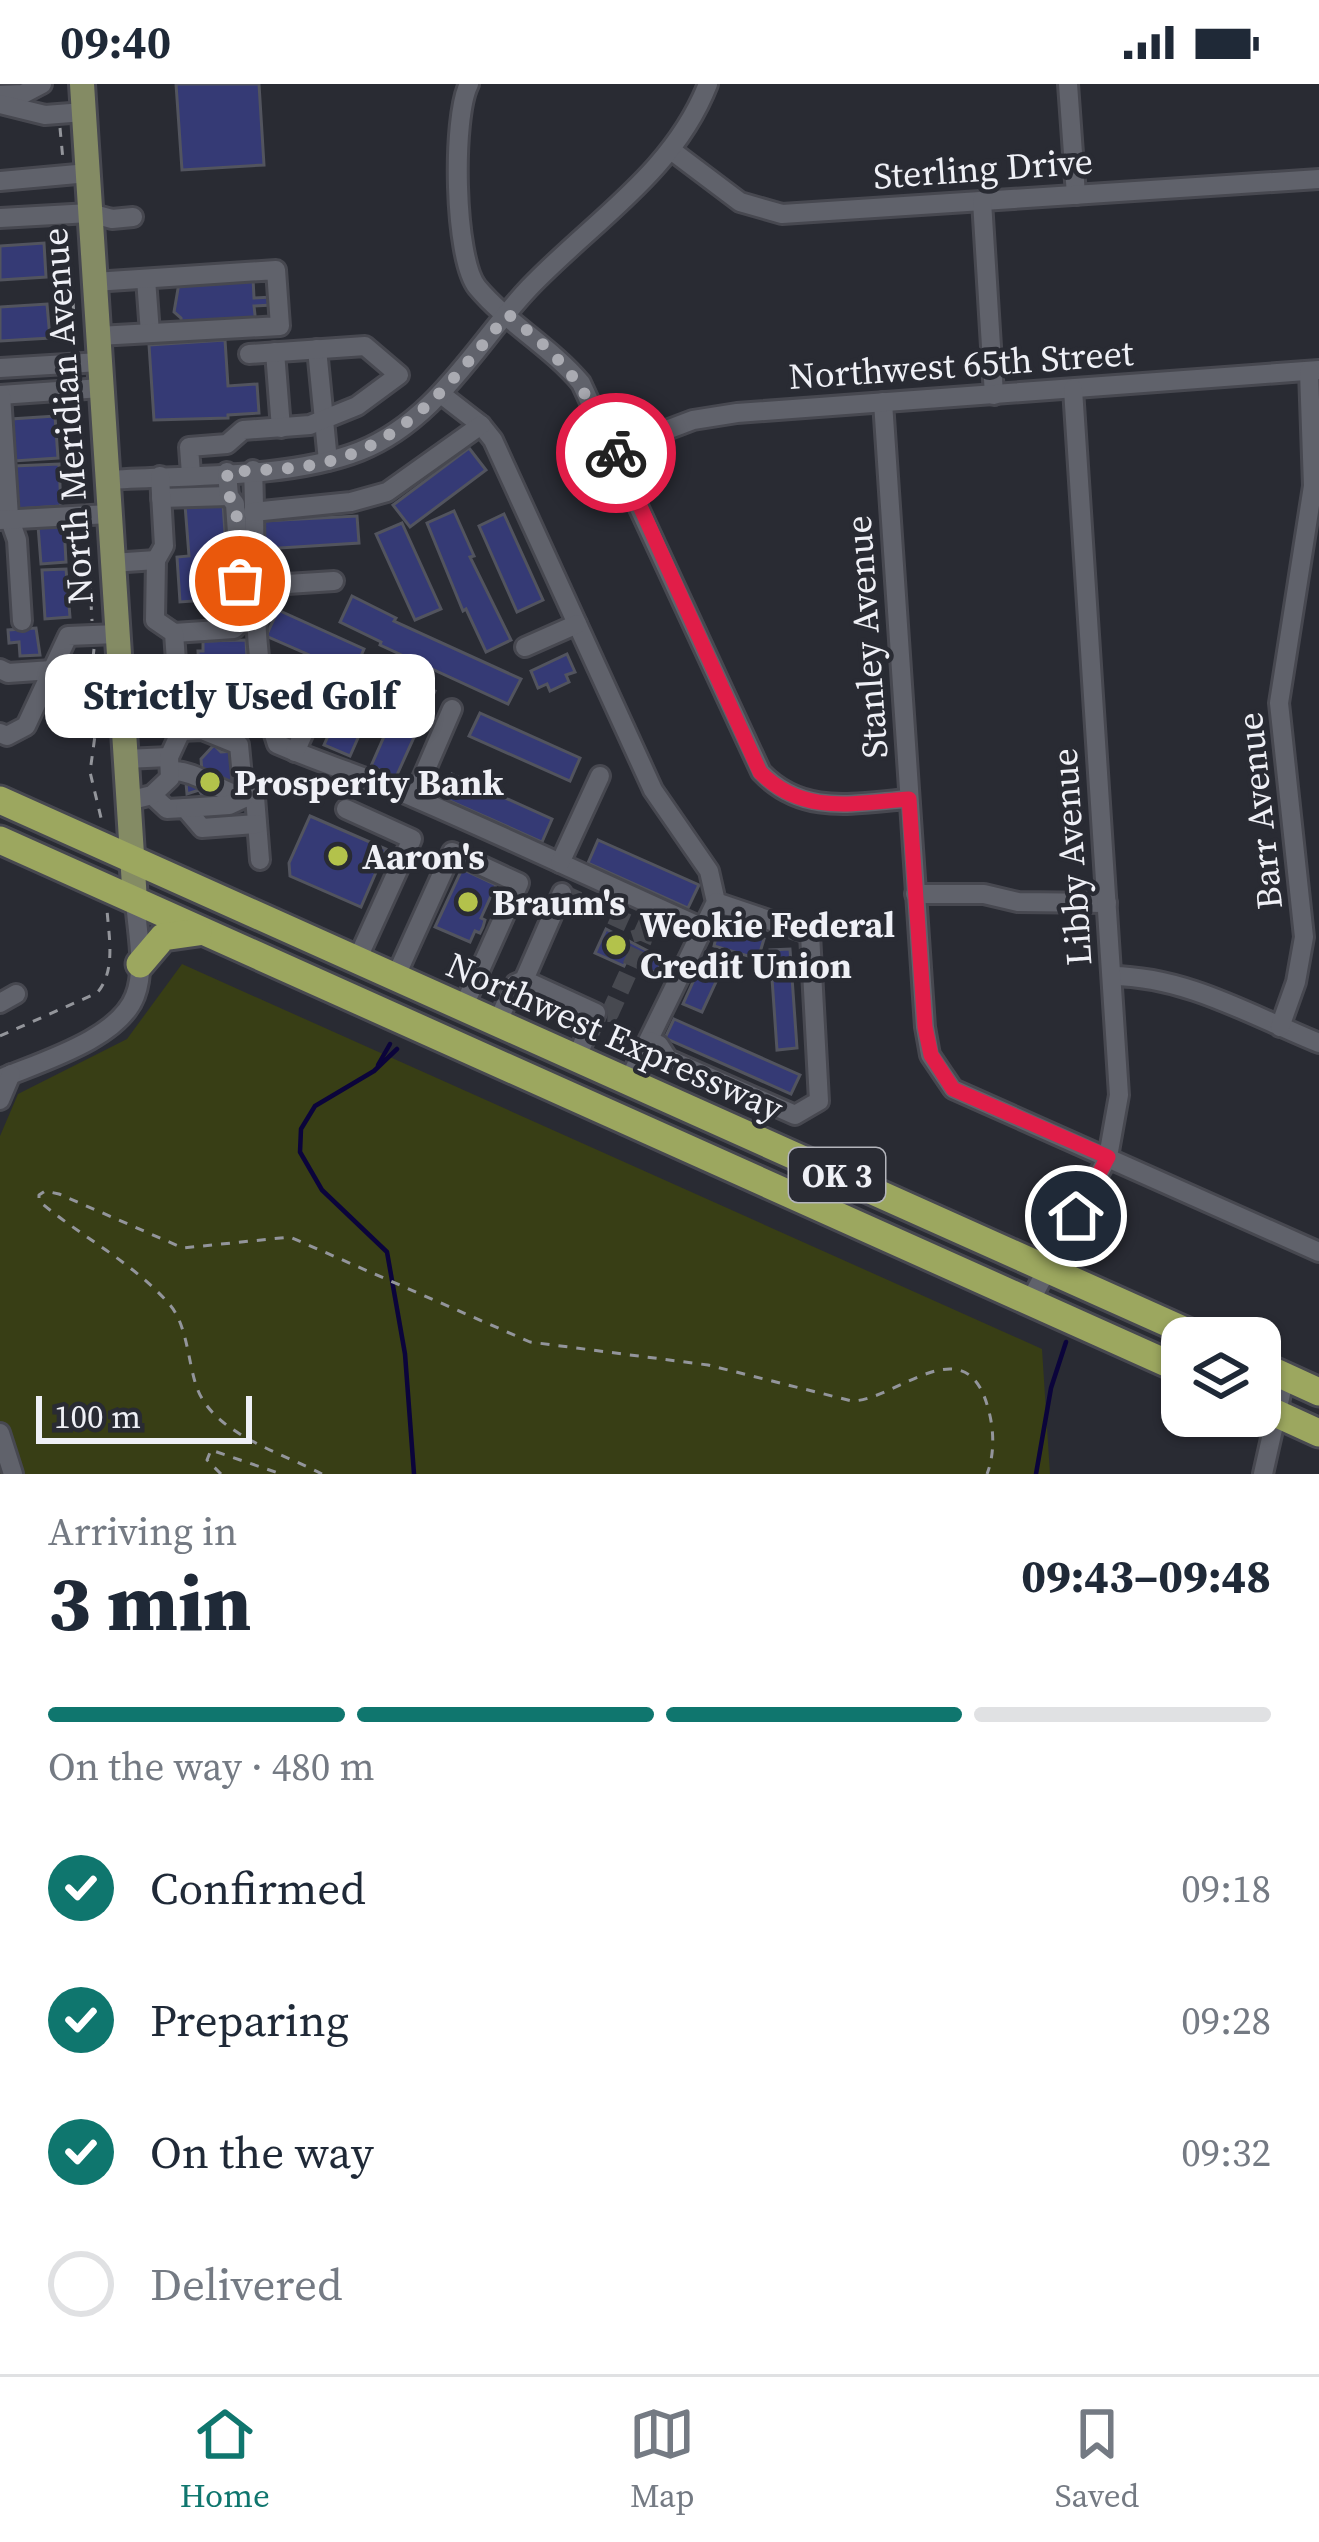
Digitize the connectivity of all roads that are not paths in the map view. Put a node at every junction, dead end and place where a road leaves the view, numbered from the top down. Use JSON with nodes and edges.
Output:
{"nodes":[{"id":1,"x":42,"y":84,"type":"edge"},
{"id":2,"x":82,"y":84,"type":"edge"},
{"id":3,"x":469,"y":84,"type":"edge"},
{"id":4,"x":709,"y":84,"type":"edge"},
{"id":5,"x":1068,"y":84,"type":"edge"},
{"id":6,"x":0,"y":100,"type":"edge"},
{"id":7,"x":72,"y":115,"type":"junction"},
{"id":8,"x":671,"y":150,"type":"junction"},
{"id":9,"x":76,"y":174,"type":"junction"},
{"id":10,"x":1319,"y":179,"type":"edge"},
{"id":11,"x":0,"y":181,"type":"edge"},
{"id":12,"x":1076,"y":195,"type":"junction"},
{"id":13,"x":982,"y":201,"type":"junction"},
{"id":14,"x":78,"y":214,"type":"junction"},
{"id":15,"x":134,"y":217,"type":"dead end"},
{"id":16,"x":0,"y":218,"type":"edge"},
{"id":17,"x":146,"y":279,"type":"junction"},
{"id":18,"x":94,"y":282,"type":"junction"},
{"id":19,"x":508,"y":314,"type":"junction"},
{"id":20,"x":150,"y":333,"type":"junction"},
{"id":21,"x":317,"y":349,"type":"junction"},
{"id":22,"x":91,"y":350,"type":"junction"},
{"id":23,"x":275,"y":352,"type":"junction"},
{"id":24,"x":249,"y":354,"type":"dead end"},
{"id":25,"x":0,"y":368,"type":"edge"},
{"id":26,"x":1314,"y":371,"type":"edge"},
{"id":27,"x":1073,"y":389,"type":"junction"},
{"id":28,"x":90,"y":393,"type":"junction"},
{"id":29,"x":0,"y":394,"type":"edge"},
{"id":30,"x":441,"y":394,"type":"junction"},
{"id":31,"x":994,"y":395,"type":"junction"},
{"id":32,"x":884,"y":402,"type":"junction"},
{"id":33,"x":322,"y":421,"type":"junction"},
{"id":34,"x":481,"y":425,"type":"junction"},
{"id":35,"x":280,"y":428,"type":"junction"},
{"id":36,"x":614,"y":450,"type":"junction"},
{"id":37,"x":328,"y":461,"type":"junction"},
{"id":38,"x":253,"y":470,"type":"junction"},
{"id":39,"x":227,"y":472,"type":"junction"},
{"id":40,"x":191,"y":474,"type":"junction"},
{"id":41,"x":160,"y":476,"type":"junction"},
{"id":42,"x":107,"y":480,"type":"junction"},
{"id":43,"x":229,"y":496,"type":"junction"},
{"id":44,"x":161,"y":498,"type":"junction"},
{"id":45,"x":254,"y":507,"type":"junction"},
{"id":46,"x":94,"y":514,"type":"junction"},
{"id":47,"x":5,"y":519,"type":"edge"},
{"id":48,"x":156,"y":560,"type":"junction"},
{"id":49,"x":112,"y":563,"type":"junction"},
{"id":50,"x":334,"y":581,"type":"dead end"},
{"id":51,"x":256,"y":586,"type":"junction"},
{"id":52,"x":155,"y":589,"type":"junction"},
{"id":53,"x":114,"y":591,"type":"junction"},
{"id":54,"x":155,"y":620,"type":"junction"},
{"id":55,"x":22,"y":621,"type":"dead end"},
{"id":56,"x":577,"y":624,"type":"junction"},
{"id":57,"x":108,"y":625,"type":"junction"},
{"id":58,"x":174,"y":633,"type":"junction"},
{"id":59,"x":526,"y":647,"type":"dead end"},
{"id":60,"x":0,"y":669,"type":"edge"},
{"id":61,"x":52,"y":670,"type":"junction"},
{"id":62,"x":328,"y":676,"type":"dead end"},
{"id":63,"x":452,"y":709,"type":"dead end"},
{"id":64,"x":181,"y":731,"type":"junction"},
{"id":65,"x":0,"y":733,"type":"edge"},
{"id":66,"x":295,"y":752,"type":"junction"},
{"id":67,"x":125,"y":759,"type":"junction"},
{"id":68,"x":169,"y":768,"type":"junction"},
{"id":69,"x":600,"y":776,"type":"dead end"},
{"id":70,"x":414,"y":797,"type":"junction"},
{"id":71,"x":140,"y":798,"type":"junction"},
{"id":72,"x":244,"y":798,"type":"junction"},
{"id":73,"x":909,"y":799,"type":"junction"},
{"id":74,"x":0,"y":800,"type":"edge"},
{"id":75,"x":185,"y":808,"type":"junction"},
{"id":76,"x":346,"y":809,"type":"dead end"},
{"id":77,"x":257,"y":824,"type":"junction"},
{"id":78,"x":0,"y":840,"type":"edge"},
{"id":79,"x":132,"y":859,"type":"junction"},
{"id":80,"x":260,"y":860,"type":"dead end"},
{"id":81,"x":560,"y":863,"type":"junction"},
{"id":82,"x":562,"y":893,"type":"dead end"},
{"id":83,"x":915,"y":895,"type":"junction"},
{"id":84,"x":135,"y":901,"type":"junction"},
{"id":85,"x":716,"y":902,"type":"junction"},
{"id":86,"x":1107,"y":903,"type":"junction"},
{"id":87,"x":703,"y":928,"type":"junction"},
{"id":88,"x":202,"y":932,"type":"junction"},
{"id":89,"x":357,"y":960,"type":"junction"},
{"id":90,"x":140,"y":964,"type":"junction"},
{"id":91,"x":1112,"y":976,"type":"junction"},
{"id":92,"x":395,"y":978,"type":"junction"},
{"id":93,"x":524,"y":980,"type":"junction"},
{"id":94,"x":464,"y":1008,"type":"junction"},
{"id":95,"x":497,"y":1023,"type":"junction"},
{"id":96,"x":1280,"y":1027,"type":"junction"},
{"id":97,"x":650,"y":1041,"type":"junction"},
{"id":98,"x":1319,"y":1043,"type":"edge"},
{"id":99,"x":576,"y":1059,"type":"junction"},
{"id":100,"x":5,"y":1076,"type":"edge"},
{"id":101,"x":628,"y":1082,"type":"junction"},
{"id":102,"x":0,"y":1100,"type":"edge"},
{"id":103,"x":613,"y":1115,"type":"junction"},
{"id":104,"x":1108,"y":1157,"type":"junction"},
{"id":105,"x":1319,"y":1252,"type":"edge"},
{"id":106,"x":1046,"y":1268,"type":"junction"},
{"id":107,"x":1030,"y":1301,"type":"junction"},
{"id":108,"x":1161,"y":1320,"type":"edge"},
{"id":109,"x":1161,"y":1360,"type":"edge"},
{"id":110,"x":1281,"y":1374,"type":"edge"},
{"id":111,"x":1319,"y":1392,"type":"edge"},
{"id":112,"x":1281,"y":1416,"type":"edge"},
{"id":113,"x":1319,"y":1432,"type":"edge"},
{"id":114,"x":0,"y":1433,"type":"edge"},
{"id":115,"x":1266,"y":1437,"type":"edge"},
{"id":116,"x":14,"y":1474,"type":"edge"},
{"id":117,"x":1263,"y":1474,"type":"edge"}],
"edges":[{"from":1,"to":6,"type":"street"},
{"from":2,"to":7,"type":"main road","name":"North Meridian Avenue"},
{"from":3,"to":19,"type":"street"},
{"from":4,"to":8,"type":"street"},
{"from":5,"to":12,"type":"street"},
{"from":6,"to":7,"type":"street"},
{"from":7,"to":9,"type":"main road","name":"North Meridian Avenue"},
{"from":8,"to":13,"type":"street","name":"Sterling Drive"},
{"from":8,"to":19,"type":"street"},
{"from":9,"to":11,"type":"street"},
{"from":9,"to":14,"type":"main road","name":"North Meridian Avenue"},
{"from":10,"to":12,"type":"street","name":"Sterling Drive"},
{"from":12,"to":13,"type":"street","name":"Sterling Drive"},
{"from":13,"to":31,"type":"street"},
{"from":14,"to":15,"type":"street"},
{"from":14,"to":16,"type":"street"},
{"from":14,"to":18,"type":"main road","name":"North Meridian Avenue"},
{"from":17,"to":18,"type":"street"},
{"from":17,"to":20,"type":"street"},
{"from":17,"to":20,"type":"street"},
{"from":18,"to":22,"type":"main road","name":"North Meridian Avenue"},
{"from":19,"to":30,"type":"street"},
{"from":19,"to":36,"type":"street"},
{"from":20,"to":22,"type":"street"},
{"from":21,"to":23,"type":"street"},
{"from":21,"to":33,"type":"street"},
{"from":21,"to":33,"type":"street"},
{"from":22,"to":25,"type":"street"},
{"from":22,"to":28,"type":"main road","name":"North Meridian Avenue"},
{"from":23,"to":24,"type":"street"},
{"from":23,"to":35,"type":"street"},
{"from":26,"to":27,"type":"street","name":"Northwest 65th Street"},
{"from":26,"to":96,"type":"street","name":"Barr Avenue"},
{"from":27,"to":31,"type":"street","name":"Northwest 65th Street"},
{"from":27,"to":86,"type":"street","name":"Libby Avenue"},
{"from":28,"to":29,"type":"street"},
{"from":28,"to":42,"type":"main road","name":"North Meridian Avenue"},
{"from":29,"to":47,"type":"street"},
{"from":30,"to":34,"type":"street"},
{"from":30,"to":37,"type":"street"},
{"from":31,"to":32,"type":"street","name":"Northwest 65th Street"},
{"from":32,"to":36,"type":"street","name":"Northwest 65th Street"},
{"from":32,"to":73,"type":"street","name":"Stanley Avenue"},
{"from":33,"to":35,"type":"street"},
{"from":33,"to":37,"type":"street"},
{"from":34,"to":45,"type":"street"},
{"from":34,"to":56,"type":"street"},
{"from":35,"to":40,"type":"street"},
{"from":36,"to":73,"type":"street"},
{"from":37,"to":38,"type":"street"},
{"from":38,"to":39,"type":"street"},
{"from":38,"to":45,"type":"street"},
{"from":39,"to":40,"type":"street"},
{"from":39,"to":43,"type":"street"},
{"from":40,"to":41,"type":"street"},
{"from":41,"to":42,"type":"street"},
{"from":41,"to":44,"type":"street"},
{"from":42,"to":46,"type":"main road","name":"North Meridian Avenue"},
{"from":43,"to":44,"type":"street"},
{"from":43,"to":58,"type":"street"},
{"from":44,"to":48,"type":"street"},
{"from":45,"to":51,"type":"street"},
{"from":46,"to":47,"type":"street"},
{"from":46,"to":49,"type":"main road","name":"North Meridian Avenue"},
{"from":47,"to":55,"type":"street"},
{"from":48,"to":49,"type":"street"},
{"from":48,"to":52,"type":"street"},
{"from":49,"to":53,"type":"main road","name":"North Meridian Avenue"},
{"from":50,"to":51,"type":"street"},
{"from":51,"to":66,"type":"street"},
{"from":52,"to":53,"type":"street"},
{"from":52,"to":54,"type":"street"},
{"from":53,"to":57,"type":"main road","name":"North Meridian Avenue"},
{"from":54,"to":57,"type":"street"},
{"from":54,"to":58,"type":"street"},
{"from":56,"to":59,"type":"street"},
{"from":56,"to":85,"type":"street"},
{"from":57,"to":61,"type":"street"},
{"from":57,"to":67,"type":"main road","name":"North Meridian Avenue"},
{"from":58,"to":64,"type":"street"},
{"from":60,"to":61,"type":"street"},
{"from":61,"to":65,"type":"street"},
{"from":62,"to":66,"type":"street"},
{"from":63,"to":70,"type":"street"},
{"from":64,"to":68,"type":"street"},
{"from":64,"to":72,"type":"street"},
{"from":66,"to":70,"type":"street"},
{"from":67,"to":68,"type":"street"},
{"from":67,"to":71,"type":"main road","name":"North Meridian Avenue"},
{"from":68,"to":71,"type":"street"},
{"from":68,"to":72,"type":"street"},
{"from":69,"to":81,"type":"street"},
{"from":70,"to":81,"type":"street"},
{"from":71,"to":75,"type":"street"},
{"from":71,"to":79,"type":"main road","name":"North Meridian Avenue"},
{"from":72,"to":75,"type":"street"},
{"from":72,"to":77,"type":"street"},
{"from":73,"to":83,"type":"street","name":"Stanley Avenue"},
{"from":74,"to":79,"type":"highway","name":"Northwest Expressway","number":"OK 3"},
{"from":75,"to":77,"type":"street"},
{"from":76,"to":89,"type":"street"},
{"from":77,"to":80,"type":"street"},
{"from":78,"to":84,"type":"highway","name":"Northwest Expressway","number":"OK 3"},
{"from":79,"to":84,"type":"main road","name":"North Meridian Avenue"},
{"from":79,"to":89,"type":"highway","name":"Northwest Expressway","number":"OK 3"},
{"from":81,"to":87,"type":"street"},
{"from":82,"to":93,"type":"street"},
{"from":83,"to":86,"type":"street"},
{"from":83,"to":104,"type":"street","name":"Stanley Avenue"},
{"from":84,"to":88,"type":"highway","name":"Northwest Expressway","number":"OK 3"},
{"from":84,"to":90,"type":"street","name":"North Meridian Avenue"},
{"from":85,"to":87,"type":"street"},
{"from":85,"to":97,"type":"street"},
{"from":86,"to":91,"type":"street","name":"Libby Avenue"},
{"from":87,"to":97,"type":"street"},
{"from":88,"to":90,"type":"highway"},
{"from":88,"to":103,"type":"highway","name":"Northwest Expressway","number":"OK 3"},
{"from":89,"to":92,"type":"highway","name":"Northwest Expressway","number":"OK 3"},
{"from":90,"to":100,"type":"street","name":"North Meridian Avenue"},
{"from":91,"to":96,"type":"street"},
{"from":91,"to":104,"type":"street","name":"Libby Avenue"},
{"from":92,"to":94,"type":"highway","name":"Northwest Expressway","number":"OK 3"},
{"from":92,"to":94,"type":"street"},
{"from":93,"to":95,"type":"street"},
{"from":93,"to":99,"type":"street"},
{"from":94,"to":95,"type":"highway","name":"Northwest Expressway","number":"OK 3"},
{"from":95,"to":99,"type":"highway","name":"Northwest Expressway","number":"OK 3"},
{"from":96,"to":98,"type":"street"},
{"from":97,"to":101,"type":"street"},
{"from":99,"to":101,"type":"highway","name":"Northwest Expressway","number":"OK 3"},
{"from":100,"to":102,"type":"street","name":"North Meridian Avenue"},
{"from":101,"to":103,"type":"highway"},
{"from":101,"to":106,"type":"highway","name":"Northwest Expressway","number":"OK 3"},
{"from":103,"to":107,"type":"highway","name":"Northwest Expressway","number":"OK 3"},
{"from":104,"to":105,"type":"street"},
{"from":104,"to":106,"type":"street","name":"Libby Avenue"},
{"from":106,"to":107,"type":"street","name":"Libby Avenue"},
{"from":106,"to":108,"type":"highway","name":"Northwest Expressway","number":"OK 3"},
{"from":107,"to":109,"type":"highway","name":"Northwest Expressway","number":"OK 3"},
{"from":110,"to":111,"type":"highway"},
{"from":112,"to":113,"type":"highway"},
{"from":114,"to":116,"type":"street"},
{"from":115,"to":117,"type":"street"}]}
